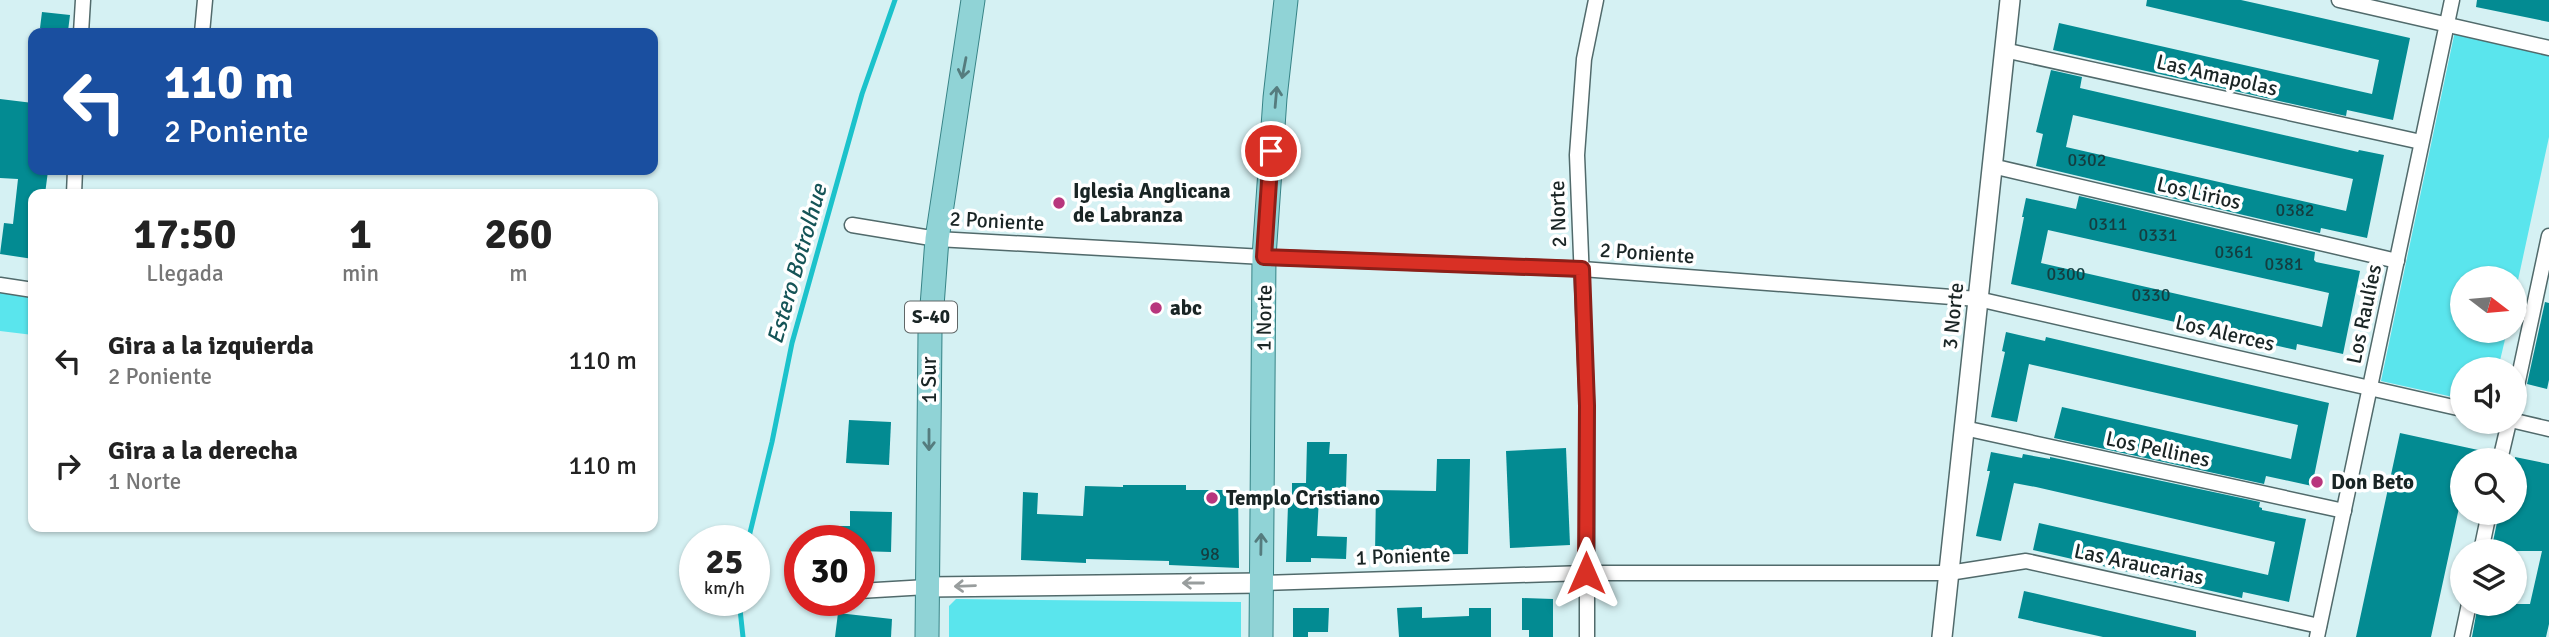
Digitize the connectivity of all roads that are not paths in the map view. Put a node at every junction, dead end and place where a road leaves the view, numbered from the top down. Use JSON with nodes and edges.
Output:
{"nodes":[{"id":1,"x":83,"y":0,"type":"edge"},
{"id":2,"x":205,"y":0,"type":"edge"},
{"id":3,"x":973,"y":0,"type":"edge"},
{"id":4,"x":1286,"y":0,"type":"edge"},
{"id":5,"x":1596,"y":0,"type":"edge"},
{"id":6,"x":2010,"y":0,"type":"edge"},
{"id":7,"x":2339,"y":0,"type":"edge"},
{"id":8,"x":2452,"y":0,"type":"edge"},
{"id":9,"x":2446,"y":25,"type":"junction"},
{"id":10,"x":81,"y":28,"type":"edge"},
{"id":11,"x":202,"y":28,"type":"edge"},
{"id":12,"x":2549,"y":48,"type":"edge"},
{"id":13,"x":2004,"y":50,"type":"junction"},
{"id":14,"x":2421,"y":142,"type":"junction"},
{"id":15,"x":1992,"y":166,"type":"junction"},
{"id":16,"x":852,"y":225,"type":"dead end"},
{"id":17,"x":2549,"y":236,"type":"edge"},
{"id":18,"x":937,"y":239,"type":"junction"},
{"id":19,"x":1264,"y":257,"type":"junction"},
{"id":20,"x":2397,"y":261,"type":"junction"},
{"id":21,"x":1582,"y":269,"type":"junction"},
{"id":22,"x":0,"y":285,"type":"edge"},
{"id":23,"x":28,"y":289,"type":"edge"},
{"id":24,"x":1978,"y":299,"type":"junction"},
{"id":25,"x":2523,"y":357,"type":"edge"},
{"id":26,"x":2370,"y":388,"type":"junction"},
{"id":27,"x":2450,"y":407,"type":"edge"},
{"id":28,"x":2527,"y":424,"type":"edge"},
{"id":29,"x":1964,"y":428,"type":"junction"},
{"id":30,"x":2549,"y":429,"type":"edge"},
{"id":31,"x":2344,"y":511,"type":"junction"},
{"id":32,"x":1586,"y":573,"type":"junction"},
{"id":33,"x":1949,"y":573,"type":"junction"},
{"id":34,"x":1261,"y":583,"type":"junction"},
{"id":35,"x":927,"y":587,"type":"junction"},
{"id":36,"x":875,"y":590,"type":"edge"},
{"id":37,"x":2466,"y":616,"type":"edge"},
{"id":38,"x":2318,"y":631,"type":"edge"},
{"id":39,"x":927,"y":637,"type":"edge"},
{"id":40,"x":1261,"y":637,"type":"edge"},
{"id":41,"x":1587,"y":637,"type":"edge"},
{"id":42,"x":1942,"y":637,"type":"edge"},
{"id":43,"x":2462,"y":637,"type":"edge"}],
"edges":[{"from":1,"to":10,"type":"street"},
{"from":2,"to":11,"type":"street"},
{"from":3,"to":18,"type":"main road","name":"1 Sur","number":"S-40","one_way":true},
{"from":19,"to":4,"type":"main road","name":"1 Norte","one_way":true},
{"from":5,"to":21,"type":"street","name":"2 Norte"},
{"from":6,"to":13,"type":"street","name":"3 Norte"},
{"from":7,"to":9,"type":"street"},
{"from":8,"to":9,"type":"street","name":"Los Raulíes"},
{"from":9,"to":12,"type":"street"},
{"from":9,"to":14,"type":"street","name":"Los Raulíes"},
{"from":13,"to":14,"type":"street","name":"Las Amapolas"},
{"from":13,"to":15,"type":"street","name":"3 Norte"},
{"from":14,"to":20,"type":"street","name":"Los Raulíes"},
{"from":15,"to":20,"type":"street","name":"Los Lirios"},
{"from":15,"to":24,"type":"street","name":"3 Norte"},
{"from":16,"to":18,"type":"street","name":"2 Poniente"},
{"from":17,"to":25,"type":"street"},
{"from":18,"to":19,"type":"street","name":"2 Poniente"},
{"from":18,"to":35,"type":"main road","name":"1 Sur","number":"S-40","one_way":true},
{"from":19,"to":21,"type":"street","name":"2 Poniente"},
{"from":34,"to":19,"type":"main road","name":"1 Norte","one_way":true},
{"from":20,"to":26,"type":"street","name":"Los Raulíes"},
{"from":21,"to":24,"type":"street","name":"2 Poniente"},
{"from":21,"to":32,"type":"street","name":"2 Norte"},
{"from":22,"to":23,"type":"street"},
{"from":24,"to":26,"type":"street","name":"Los Alerces"},
{"from":24,"to":29,"type":"street","name":"3 Norte"},
{"from":26,"to":27,"type":"street","name":"Los Alerces"},
{"from":26,"to":31,"type":"street","name":"Los Raulíes"},
{"from":28,"to":30,"type":"street"},
{"from":29,"to":31,"type":"street","name":"Los Pellines"},
{"from":29,"to":33,"type":"street","name":"3 Norte"},
{"from":31,"to":38,"type":"street","name":"Los Raulíes"},
{"from":32,"to":33,"type":"street","name":"1 Poniente"},
{"from":32,"to":34,"type":"street","name":"1 Poniente"},
{"from":32,"to":41,"type":"street","name":"2 Norte"},
{"from":33,"to":38,"type":"street","name":"Las Araucarias"},
{"from":33,"to":42,"type":"street","name":"3 Norte"},
{"from":34,"to":35,"type":"street","name":"1 Poniente","one_way":true},
{"from":34,"to":40,"type":"main road","name":"1 Norte"},
{"from":35,"to":36,"type":"street","name":"1 Poniente"},
{"from":35,"to":39,"type":"main road","name":"1 Sur","number":"S-40"},
{"from":37,"to":43,"type":"street"}]}
